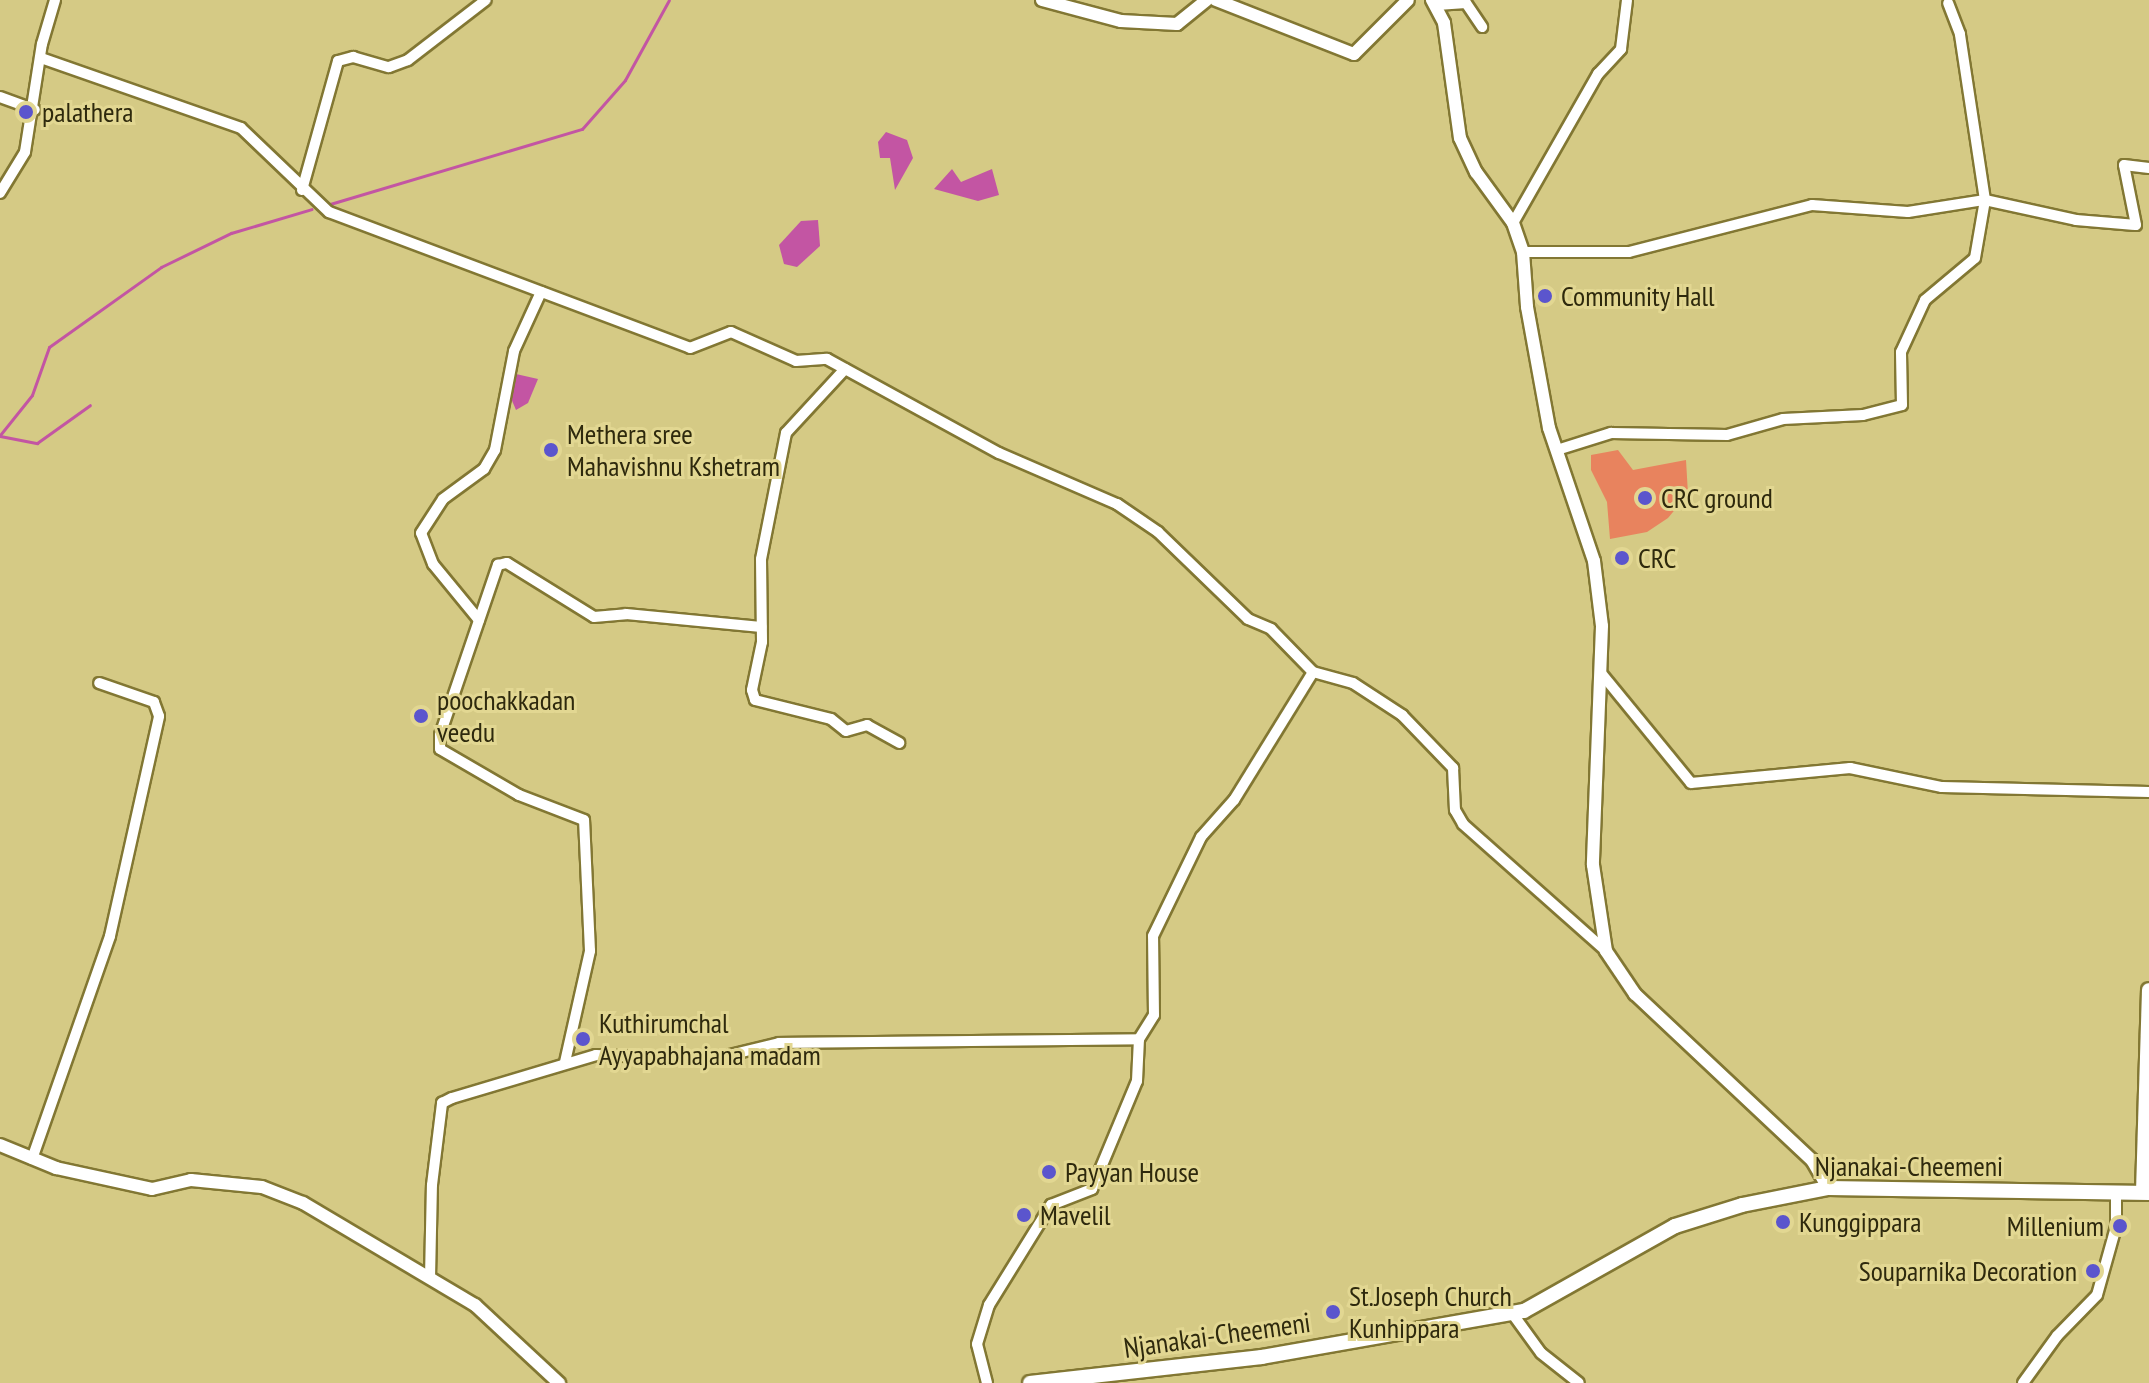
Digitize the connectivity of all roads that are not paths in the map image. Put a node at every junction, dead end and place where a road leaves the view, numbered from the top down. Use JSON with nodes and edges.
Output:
{"nodes":[{"id":1,"x":55,"y":0,"type":"edge"},
{"id":2,"x":486,"y":0,"type":"edge"},
{"id":3,"x":1042,"y":0,"type":"edge"},
{"id":4,"x":1207,"y":0,"type":"edge"},
{"id":5,"x":1216,"y":0,"type":"edge"},
{"id":6,"x":1408,"y":0,"type":"edge"},
{"id":7,"x":1627,"y":0,"type":"edge"},
{"id":8,"x":1435,"y":2,"type":"edge"},
{"id":9,"x":1948,"y":3,"type":"dead end"},
{"id":10,"x":1482,"y":27,"type":"dead end"},
{"id":11,"x":41,"y":58,"type":"junction"},
{"id":12,"x":0,"y":97,"type":"edge"},
{"id":13,"x":35,"y":110,"type":"junction"},
{"id":14,"x":2149,"y":168,"type":"edge"},
{"id":15,"x":302,"y":190,"type":"junction"},
{"id":16,"x":0,"y":193,"type":"edge"},
{"id":17,"x":1985,"y":200,"type":"junction"},
{"id":18,"x":1513,"y":223,"type":"junction"},
{"id":19,"x":1523,"y":252,"type":"junction"},
{"id":20,"x":541,"y":292,"type":"junction"},
{"id":21,"x":845,"y":369,"type":"junction"},
{"id":22,"x":1557,"y":450,"type":"junction"},
{"id":23,"x":479,"y":620,"type":"junction"},
{"id":24,"x":761,"y":627,"type":"junction"},
{"id":25,"x":1313,"y":672,"type":"junction"},
{"id":26,"x":1601,"y":673,"type":"junction"},
{"id":27,"x":99,"y":683,"type":"dead end"},
{"id":28,"x":899,"y":743,"type":"dead end"},
{"id":29,"x":2149,"y":792,"type":"edge"},
{"id":30,"x":1606,"y":951,"type":"junction"},
{"id":31,"x":2149,"y":990,"type":"edge"},
{"id":32,"x":1139,"y":1039,"type":"junction"},
{"id":33,"x":565,"y":1062,"type":"junction"},
{"id":34,"x":0,"y":1145,"type":"edge"},
{"id":35,"x":32,"y":1159,"type":"junction"},
{"id":36,"x":1828,"y":1188,"type":"junction"},
{"id":37,"x":2146,"y":1192,"type":"edge"},
{"id":38,"x":2116,"y":1193,"type":"junction"},
{"id":39,"x":430,"y":1278,"type":"junction"},
{"id":40,"x":1512,"y":1313,"type":"junction"},
{"id":41,"x":559,"y":1383,"type":"edge"},
{"id":42,"x":987,"y":1383,"type":"edge"},
{"id":43,"x":1030,"y":1383,"type":"edge"},
{"id":44,"x":1579,"y":1383,"type":"edge"},
{"id":45,"x":2023,"y":1383,"type":"edge"}],
"edges":[{"from":1,"to":11,"type":"street"},
{"from":2,"to":15,"type":"street"},
{"from":3,"to":4,"type":"street"},
{"from":5,"to":6,"type":"street"},
{"from":7,"to":18,"type":"street"},
{"from":8,"to":10,"type":"street"},
{"from":8,"to":18,"type":"street"},
{"from":9,"to":17,"type":"street"},
{"from":11,"to":13,"type":"street"},
{"from":11,"to":15,"type":"street"},
{"from":12,"to":13,"type":"street"},
{"from":13,"to":16,"type":"street"},
{"from":14,"to":17,"type":"street"},
{"from":15,"to":20,"type":"street"},
{"from":17,"to":19,"type":"street"},
{"from":17,"to":22,"type":"street"},
{"from":18,"to":19,"type":"street"},
{"from":19,"to":22,"type":"street"},
{"from":20,"to":21,"type":"street"},
{"from":20,"to":23,"type":"street"},
{"from":21,"to":24,"type":"street"},
{"from":21,"to":25,"type":"street"},
{"from":22,"to":26,"type":"street"},
{"from":23,"to":24,"type":"street"},
{"from":23,"to":33,"type":"street"},
{"from":24,"to":28,"type":"street"},
{"from":25,"to":30,"type":"street"},
{"from":25,"to":32,"type":"street"},
{"from":26,"to":29,"type":"street"},
{"from":26,"to":30,"type":"street"},
{"from":27,"to":35,"type":"street"},
{"from":30,"to":36,"type":"street"},
{"from":31,"to":37,"type":"main road"},
{"from":32,"to":33,"type":"street"},
{"from":32,"to":42,"type":"street"},
{"from":33,"to":39,"type":"street"},
{"from":34,"to":35,"type":"street"},
{"from":35,"to":39,"type":"street"},
{"from":36,"to":38,"type":"main road","name":"Njanakai-Cheemeni"},
{"from":36,"to":40,"type":"main road","name":"Njanakai-Cheemeni"},
{"from":37,"to":38,"type":"main road","name":"Njanakai-Cheemeni"},
{"from":38,"to":45,"type":"street"},
{"from":39,"to":41,"type":"street"},
{"from":40,"to":43,"type":"main road","name":"Njanakai-Cheemeni"},
{"from":40,"to":44,"type":"street"}]}
